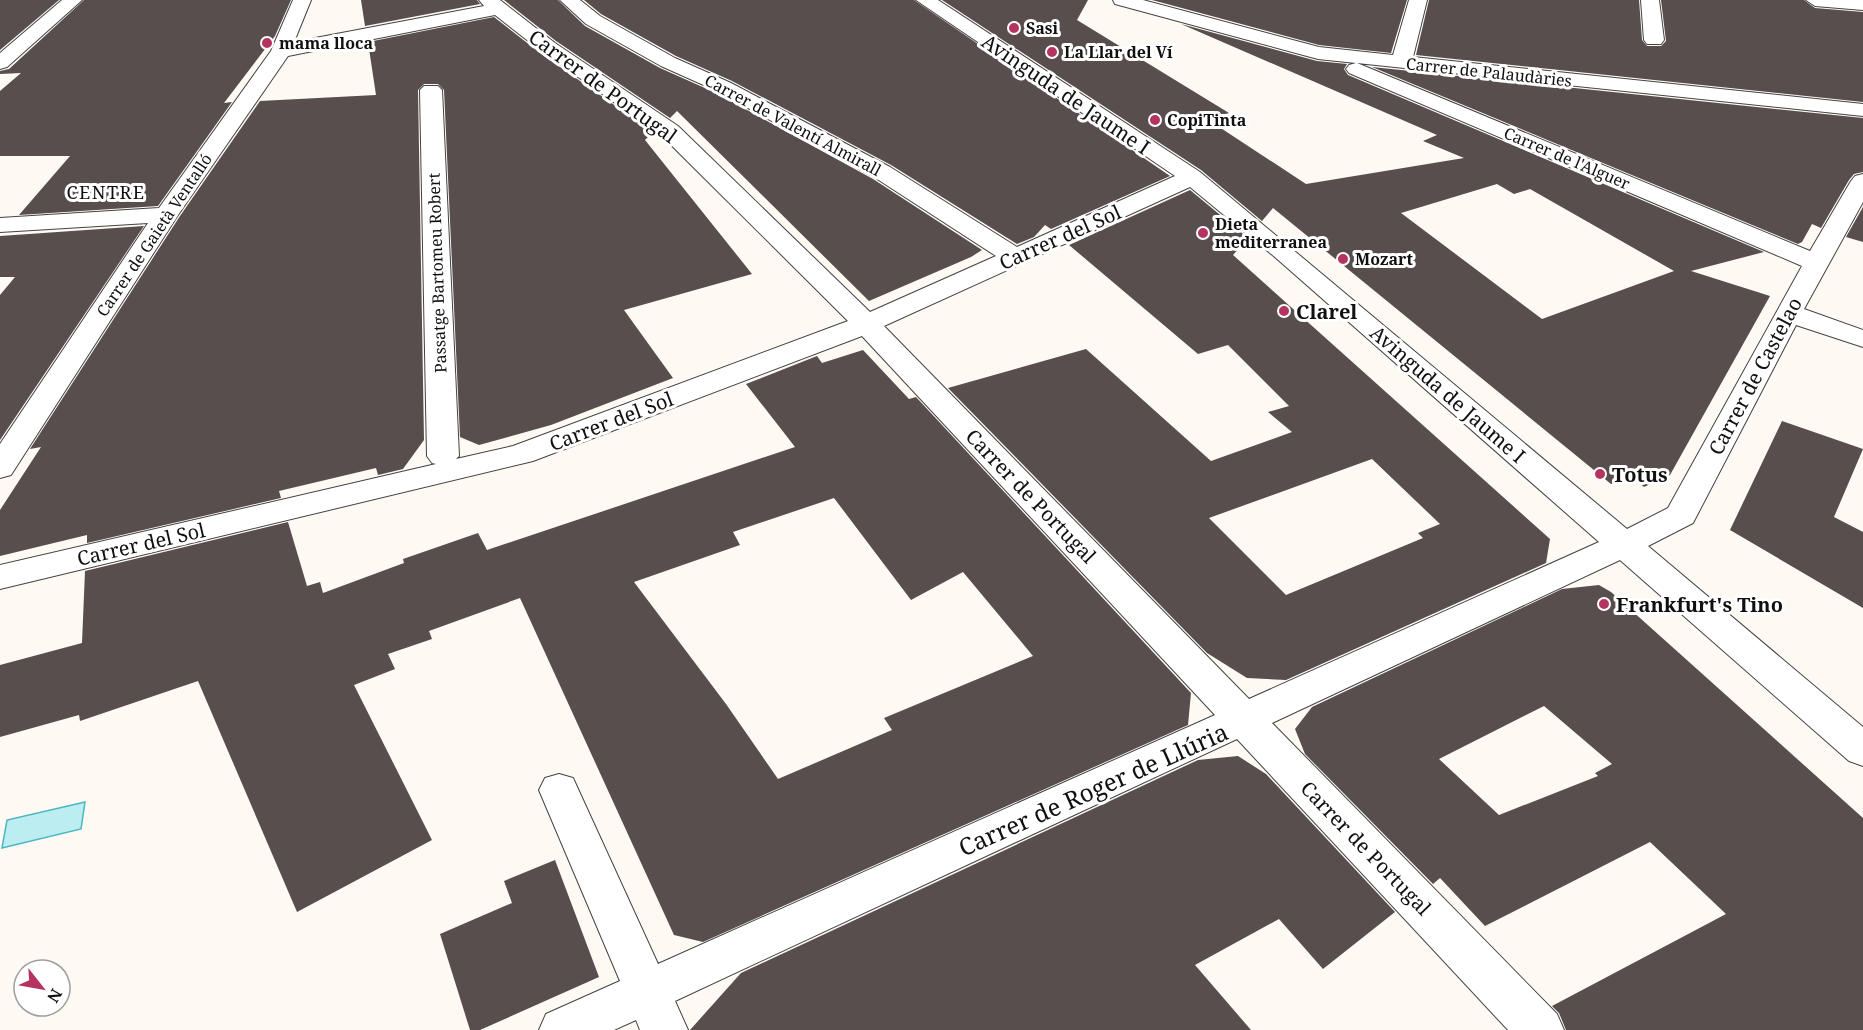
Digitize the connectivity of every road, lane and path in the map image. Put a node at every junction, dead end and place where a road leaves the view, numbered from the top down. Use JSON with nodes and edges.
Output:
{"nodes":[{"id":1,"x":72,"y":0,"type":"edge"},
{"id":2,"x":302,"y":0,"type":"edge"},
{"id":3,"x":569,"y":0,"type":"edge"},
{"id":4,"x":925,"y":0,"type":"edge"},
{"id":5,"x":1122,"y":0,"type":"edge"},
{"id":6,"x":1418,"y":0,"type":"edge"},
{"id":7,"x":1650,"y":0,"type":"edge"},
{"id":8,"x":1815,"y":0,"type":"edge"},
{"id":9,"x":1863,"y":4,"type":"edge"},
{"id":10,"x":492,"y":5,"type":"edge"},
{"id":11,"x":1214,"y":6,"type":"dead end"},
{"id":12,"x":1193,"y":19,"type":"junction"},
{"id":13,"x":1654,"y":40,"type":"dead end"},
{"id":14,"x":281,"y":51,"type":"junction"},
{"id":15,"x":1318,"y":53,"type":"junction"},
{"id":16,"x":0,"y":63,"type":"edge"},
{"id":17,"x":1401,"y":63,"type":"junction"},
{"id":18,"x":431,"y":90,"type":"dead end"},
{"id":19,"x":1863,"y":110,"type":"edge"},
{"id":20,"x":1192,"y":177,"type":"junction"},
{"id":21,"x":1863,"y":181,"type":"edge"},
{"id":22,"x":166,"y":215,"type":"junction"},
{"id":23,"x":0,"y":225,"type":"edge"},
{"id":24,"x":1015,"y":257,"type":"junction"},
{"id":25,"x":1816,"y":263,"type":"junction"},
{"id":26,"x":1788,"y":313,"type":"junction"},
{"id":27,"x":867,"y":324,"type":"junction"},
{"id":28,"x":1863,"y":339,"type":"edge"},
{"id":29,"x":443,"y":456,"type":"dead end"},
{"id":30,"x":0,"y":468,"type":"edge"},
{"id":31,"x":1623,"y":545,"type":"junction"},
{"id":32,"x":0,"y":577,"type":"edge"},
{"id":33,"x":1245,"y":720,"type":"junction"},
{"id":34,"x":1863,"y":750,"type":"edge"},
{"id":35,"x":559,"y":790,"type":"dead end"},
{"id":36,"x":655,"y":1010,"type":"edge"},
{"id":37,"x":563,"y":1030,"type":"edge"},
{"id":38,"x":1540,"y":1030,"type":"edge"}],
"edges":[{"from":1,"to":16,"type":"street"},
{"from":2,"to":14,"type":"street","name":"Carrer de Gaietà Ventalló"},
{"from":3,"to":24,"type":"street","name":"Carrer de Valentí Almirall"},
{"from":4,"to":20,"type":"street","name":"Avinguda de Jaume I"},
{"from":5,"to":12,"type":"street","name":"Carrer de Palaudàries"},
{"from":6,"to":17,"type":"street"},
{"from":7,"to":13,"type":"street"},
{"from":8,"to":9,"type":"street"},
{"from":10,"to":14,"type":"street"},
{"from":10,"to":27,"type":"street","name":"Carrer de Portugal"},
{"from":11,"to":12,"type":"street"},
{"from":12,"to":15,"type":"street","name":"Carrer de Palaudàries"},
{"from":14,"to":22,"type":"street","name":"Carrer de Gaietà Ventalló"},
{"from":15,"to":17,"type":"street","name":"Carrer de Palaudàries"},
{"from":15,"to":25,"type":"street","name":"Carrer de l'Alguer"},
{"from":17,"to":19,"type":"street","name":"Carrer de Palaudàries"},
{"from":18,"to":29,"type":"street","name":"Passatge Bartomeu Robert"},
{"from":20,"to":24,"type":"street","name":"Carrer del Sol"},
{"from":20,"to":31,"type":"street","name":"Avinguda de Jaume I"},
{"from":21,"to":25,"type":"street","name":"Carrer de Castelao"},
{"from":22,"to":23,"type":"street"},
{"from":22,"to":30,"type":"street","name":"Carrer de Gaietà Ventalló"},
{"from":24,"to":27,"type":"street","name":"Carrer del Sol"},
{"from":25,"to":26,"type":"street","name":"Carrer de Castelao"},
{"from":26,"to":28,"type":"street"},
{"from":26,"to":31,"type":"street","name":"Carrer de Castelao"},
{"from":27,"to":32,"type":"street","name":"Carrer del Sol"},
{"from":27,"to":33,"type":"street","name":"Carrer de Portugal"},
{"from":31,"to":33,"type":"street","name":"Carrer de Roger de Llúria"},
{"from":31,"to":34,"type":"street","name":"Avinguda de Jaume I"},
{"from":33,"to":36,"type":"street","name":"Carrer de Roger de Llúria"},
{"from":33,"to":38,"type":"street","name":"Carrer de Portugal"},
{"from":35,"to":36,"type":"street"},
{"from":36,"to":37,"type":"street","name":"Carrer de Roger de Llúria"}]}
